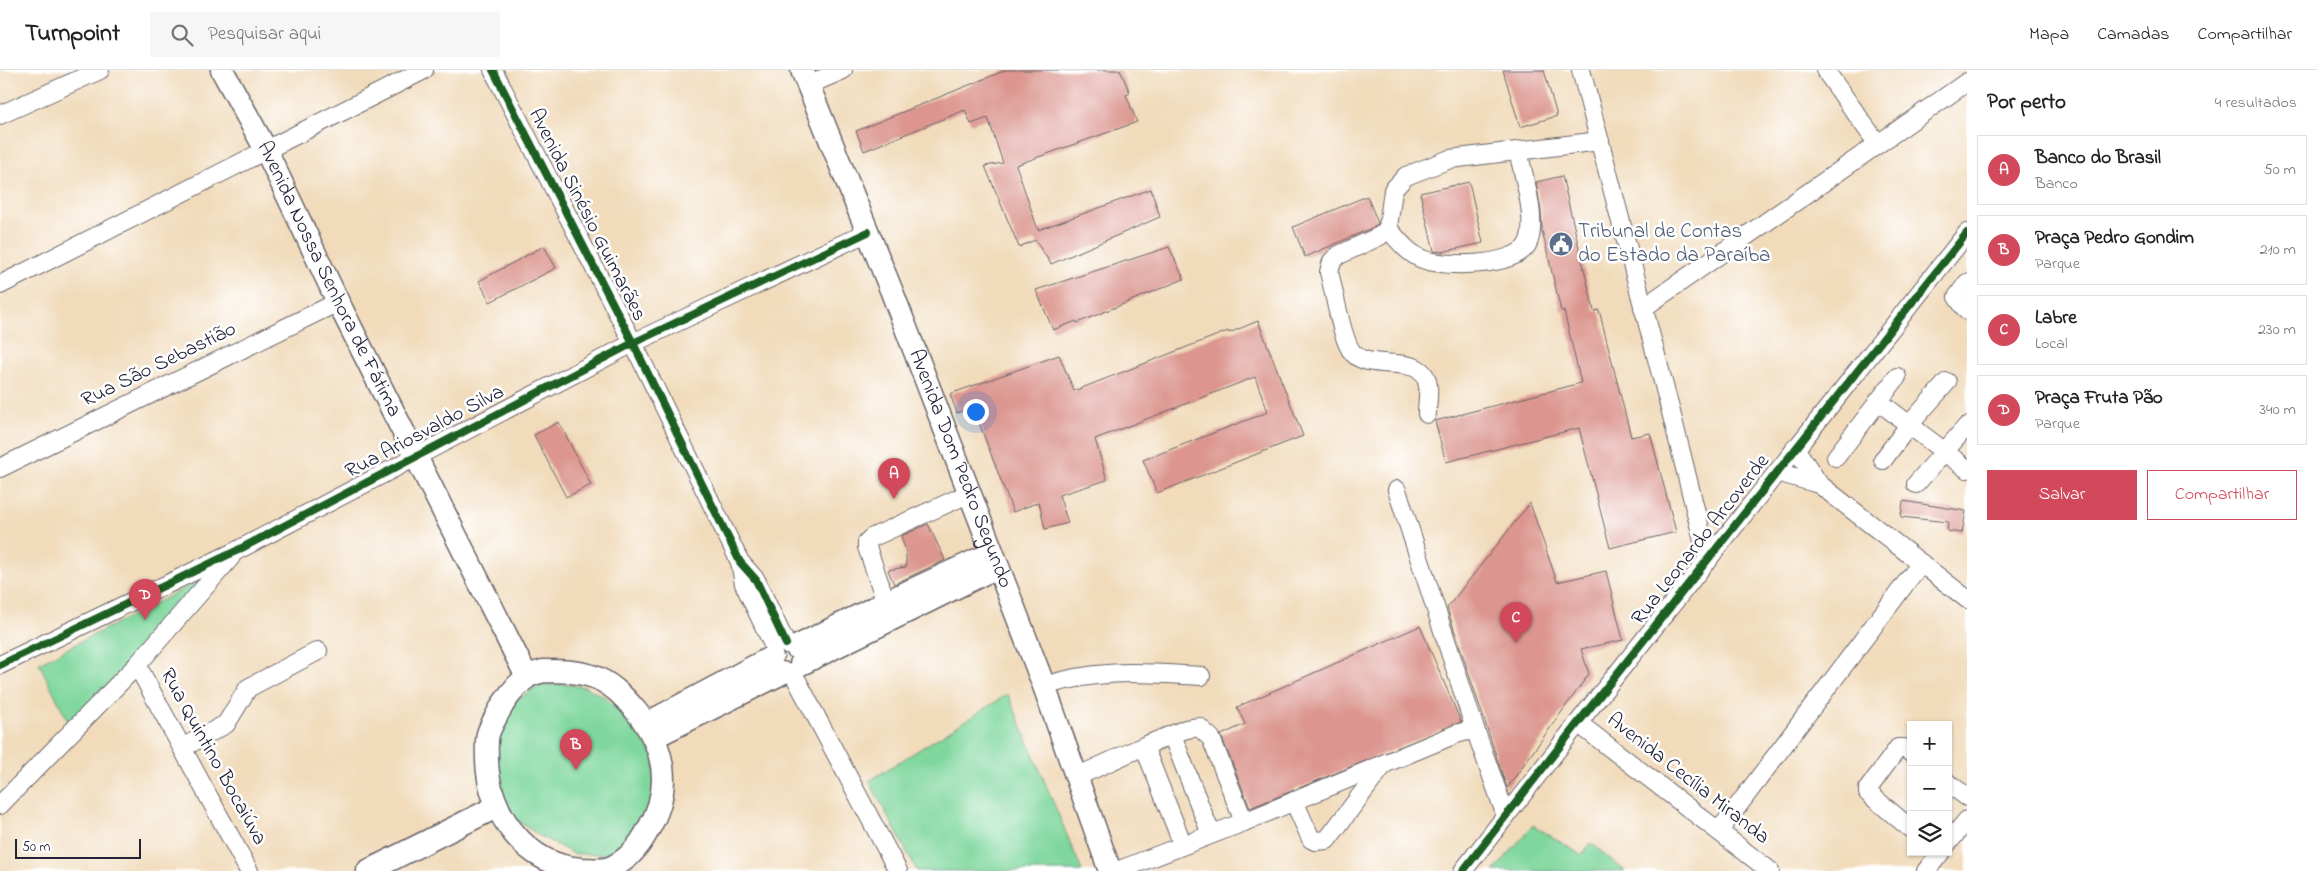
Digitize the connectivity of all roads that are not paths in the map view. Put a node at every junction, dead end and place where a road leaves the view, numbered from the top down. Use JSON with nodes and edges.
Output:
{"nodes":[{"id":1,"x":100,"y":70,"type":"edge"},
{"id":2,"x":222,"y":70,"type":"edge"},
{"id":3,"x":424,"y":70,"type":"edge"},
{"id":4,"x":493,"y":70,"type":"edge"},
{"id":5,"x":843,"y":70,"type":"edge"},
{"id":6,"x":1581,"y":70,"type":"edge"},
{"id":7,"x":1825,"y":70,"type":"edge"},
{"id":8,"x":805,"y":77,"type":"edge"},
{"id":9,"x":1965,"y":87,"type":"edge"},
{"id":10,"x":0,"y":115,"type":"edge"},
{"id":11,"x":1600,"y":141,"type":"junction"},
{"id":12,"x":1877,"y":143,"type":"junction"},
{"id":13,"x":266,"y":150,"type":"junction"},
{"id":14,"x":1518,"y":151,"type":"junction"},
{"id":15,"x":1388,"y":228,"type":"junction"},
{"id":16,"x":868,"y":232,"type":"junction"},
{"id":17,"x":1967,"y":232,"type":"edge"},
{"id":18,"x":1967,"y":283,"type":"edge"},
{"id":19,"x":0,"y":285,"type":"edge"},
{"id":20,"x":338,"y":302,"type":"junction"},
{"id":21,"x":1643,"y":308,"type":"junction"},
{"id":22,"x":1967,"y":311,"type":"edge"},
{"id":23,"x":633,"y":342,"type":"junction"},
{"id":24,"x":1897,"y":377,"type":"dead end"},
{"id":25,"x":1947,"y":382,"type":"dead end"},
{"id":26,"x":1878,"y":401,"type":"junction"},
{"id":27,"x":1427,"y":414,"type":"dead end"},
{"id":28,"x":1909,"y":425,"type":"junction"},
{"id":29,"x":1967,"y":426,"type":"edge"},
{"id":30,"x":1795,"y":448,"type":"junction"},
{"id":31,"x":1944,"y":452,"type":"junction"},
{"id":32,"x":416,"y":456,"type":"junction"},
{"id":33,"x":1836,"y":457,"type":"dead end"},
{"id":34,"x":1883,"y":460,"type":"dead end"},
{"id":35,"x":0,"y":468,"type":"edge"},
{"id":36,"x":1967,"y":469,"type":"edge"},
{"id":37,"x":1777,"y":472,"type":"junction"},
{"id":38,"x":1819,"y":484,"type":"junction"},
{"id":39,"x":1916,"y":484,"type":"dead end"},
{"id":40,"x":1397,"y":490,"type":"dead end"},
{"id":41,"x":970,"y":493,"type":"junction"},
{"id":42,"x":236,"y":551,"type":"junction"},
{"id":43,"x":994,"y":560,"type":"junction"},
{"id":44,"x":1708,"y":561,"type":"junction"},
{"id":45,"x":1921,"y":563,"type":"junction"},
{"id":46,"x":1940,"y":578,"type":"junction"},
{"id":47,"x":1967,"y":587,"type":"edge"},
{"id":48,"x":1967,"y":599,"type":"edge"},
{"id":49,"x":886,"y":602,"type":"junction"},
{"id":50,"x":318,"y":651,"type":"dead end"},
{"id":51,"x":786,"y":658,"type":"junction"},
{"id":52,"x":0,"y":665,"type":"edge"},
{"id":53,"x":137,"y":665,"type":"junction"},
{"id":54,"x":1201,"y":676,"type":"dead end"},
{"id":55,"x":526,"y":677,"type":"junction"},
{"id":56,"x":1044,"y":686,"type":"junction"},
{"id":57,"x":1578,"y":723,"type":"junction"},
{"id":58,"x":1475,"y":729,"type":"junction"},
{"id":59,"x":650,"y":730,"type":"junction"},
{"id":60,"x":1172,"y":735,"type":"junction"},
{"id":61,"x":1144,"y":746,"type":"junction"},
{"id":62,"x":182,"y":748,"type":"junction"},
{"id":63,"x":1907,"y":750,"type":"edge"},
{"id":64,"x":1385,"y":763,"type":"junction"},
{"id":65,"x":1076,"y":777,"type":"junction"},
{"id":66,"x":1952,"y":786,"type":"edge"},
{"id":67,"x":1967,"y":797,"type":"edge"},
{"id":68,"x":1294,"y":801,"type":"junction"},
{"id":69,"x":0,"y":805,"type":"edge"},
{"id":70,"x":496,"y":807,"type":"junction"},
{"id":71,"x":1506,"y":816,"type":"junction"},
{"id":72,"x":1967,"y":820,"type":"edge"},
{"id":73,"x":1244,"y":822,"type":"junction"},
{"id":74,"x":1907,"y":826,"type":"edge"},
{"id":75,"x":1719,"y":831,"type":"junction"},
{"id":76,"x":1211,"y":834,"type":"junction"},
{"id":77,"x":1952,"y":838,"type":"edge"},
{"id":78,"x":1183,"y":845,"type":"junction"},
{"id":79,"x":1937,"y":856,"type":"edge"},
{"id":80,"x":633,"y":864,"type":"edge"},
{"id":81,"x":611,"y":870,"type":"edge"},
{"id":82,"x":249,"y":871,"type":"edge"},
{"id":83,"x":368,"y":871,"type":"edge"},
{"id":84,"x":898,"y":871,"type":"edge"},
{"id":85,"x":1110,"y":871,"type":"edge"},
{"id":86,"x":1117,"y":871,"type":"edge"},
{"id":87,"x":1463,"y":871,"type":"edge"},
{"id":88,"x":1770,"y":871,"type":"edge"},
{"id":89,"x":1926,"y":871,"type":"edge"}],
"edges":[{"from":1,"to":10,"type":"street"},
{"from":2,"to":13,"type":"main road","name":"Avenida Nossa Senhora de Fátima"},
{"from":3,"to":13,"type":"street"},
{"from":4,"to":23,"type":"street","name":"Avenida Sinésio Guimarães"},
{"from":5,"to":8,"type":"street"},
{"from":6,"to":11,"type":"street"},
{"from":7,"to":12,"type":"street"},
{"from":8,"to":16,"type":"main road","name":"Avenida Dom Pedro Segundo"},
{"from":9,"to":12,"type":"street"},
{"from":11,"to":14,"type":"street"},
{"from":11,"to":21,"type":"street"},
{"from":12,"to":21,"type":"street"},
{"from":13,"to":19,"type":"street"},
{"from":13,"to":20,"type":"main road","name":"Avenida Nossa Senhora de Fátima"},
{"from":14,"to":15,"type":"street"},
{"from":14,"to":15,"type":"street"},
{"from":15,"to":27,"type":"street"},
{"from":16,"to":23,"type":"street","name":"Rua Ariosvaldo Silva"},
{"from":16,"to":41,"type":"main road","name":"Avenida Dom Pedro Segundo"},
{"from":17,"to":30,"type":"street","name":"Rua Leonardo Arcoverde"},
{"from":18,"to":22,"type":"street"},
{"from":20,"to":32,"type":"main road","name":"Avenida Nossa Senhora de Fátima"},
{"from":20,"to":35,"type":"street","name":"Rua São Sebastião"},
{"from":21,"to":44,"type":"street"},
{"from":23,"to":32,"type":"street","name":"Rua Ariosvaldo Silva"},
{"from":23,"to":51,"type":"street","name":"Avenida Sinésio Guimarães"},
{"from":24,"to":26,"type":"street"},
{"from":25,"to":28,"type":"street"},
{"from":26,"to":28,"type":"street"},
{"from":26,"to":33,"type":"street"},
{"from":28,"to":31,"type":"street"},
{"from":28,"to":34,"type":"street"},
{"from":29,"to":31,"type":"street"},
{"from":30,"to":37,"type":"street","name":"Rua Leonardo Arcoverde"},
{"from":30,"to":38,"type":"street"},
{"from":31,"to":36,"type":"street"},
{"from":31,"to":39,"type":"street"},
{"from":32,"to":42,"type":"street","name":"Rua Ariosvaldo Silva"},
{"from":32,"to":55,"type":"main road","name":"Avenida Nossa Senhora de Fátima"},
{"from":37,"to":38,"type":"street"},
{"from":37,"to":44,"type":"street","name":"Rua Leonardo Arcoverde"},
{"from":38,"to":45,"type":"street"},
{"from":40,"to":58,"type":"street"},
{"from":41,"to":43,"type":"main road","name":"Avenida Dom Pedro Segundo"},
{"from":41,"to":49,"type":"street"},
{"from":42,"to":52,"type":"street","name":"Rua Ariosvaldo Silva"},
{"from":42,"to":53,"type":"street"},
{"from":43,"to":49,"type":"main road"},
{"from":43,"to":51,"type":"main road"},
{"from":43,"to":56,"type":"main road","name":"Avenida Dom Pedro Segundo"},
{"from":44,"to":57,"type":"street","name":"Rua Leonardo Arcoverde"},
{"from":45,"to":46,"type":"street"},
{"from":45,"to":75,"type":"street"},
{"from":46,"to":47,"type":"street"},
{"from":46,"to":48,"type":"street"},
{"from":49,"to":51,"type":"main road"},
{"from":50,"to":62,"type":"street"},
{"from":51,"to":59,"type":"main road"},
{"from":51,"to":84,"type":"street","name":"Avenida Sinésio Guimarães"},
{"from":53,"to":62,"type":"street","name":"Rua Quintino Bocaiúva"},
{"from":53,"to":69,"type":"street"},
{"from":54,"to":56,"type":"street"},
{"from":55,"to":59,"type":"main road"},
{"from":55,"to":70,"type":"main road"},
{"from":56,"to":65,"type":"main road","name":"Avenida Dom Pedro Segundo"},
{"from":57,"to":71,"type":"street","name":"Rua Leonardo Arcoverde"},
{"from":57,"to":75,"type":"street","name":"Avenida Cecília Miranda"},
{"from":58,"to":64,"type":"street"},
{"from":58,"to":71,"type":"street"},
{"from":59,"to":80,"type":"main road"},
{"from":60,"to":61,"type":"street"},
{"from":60,"to":73,"type":"street"},
{"from":60,"to":76,"type":"street"},
{"from":61,"to":65,"type":"street"},
{"from":61,"to":78,"type":"street"},
{"from":62,"to":82,"type":"street","name":"Rua Quintino Bocaiúva"},
{"from":63,"to":74,"type":"street"},
{"from":64,"to":68,"type":"street"},
{"from":64,"to":68,"type":"street"},
{"from":65,"to":85,"type":"main road","name":"Avenida Dom Pedro Segundo"},
{"from":66,"to":67,"type":"street"},
{"from":68,"to":73,"type":"street"},
{"from":70,"to":81,"type":"main road"},
{"from":70,"to":83,"type":"main road"},
{"from":71,"to":87,"type":"street","name":"Rua Leonardo Arcoverde"},
{"from":72,"to":77,"type":"street"},
{"from":73,"to":76,"type":"street"},
{"from":75,"to":88,"type":"street","name":"Avenida Cecília Miranda"},
{"from":76,"to":78,"type":"street"},
{"from":78,"to":86,"type":"street"},
{"from":79,"to":89,"type":"street"},
{"from":80,"to":81,"type":"main road"}]}
